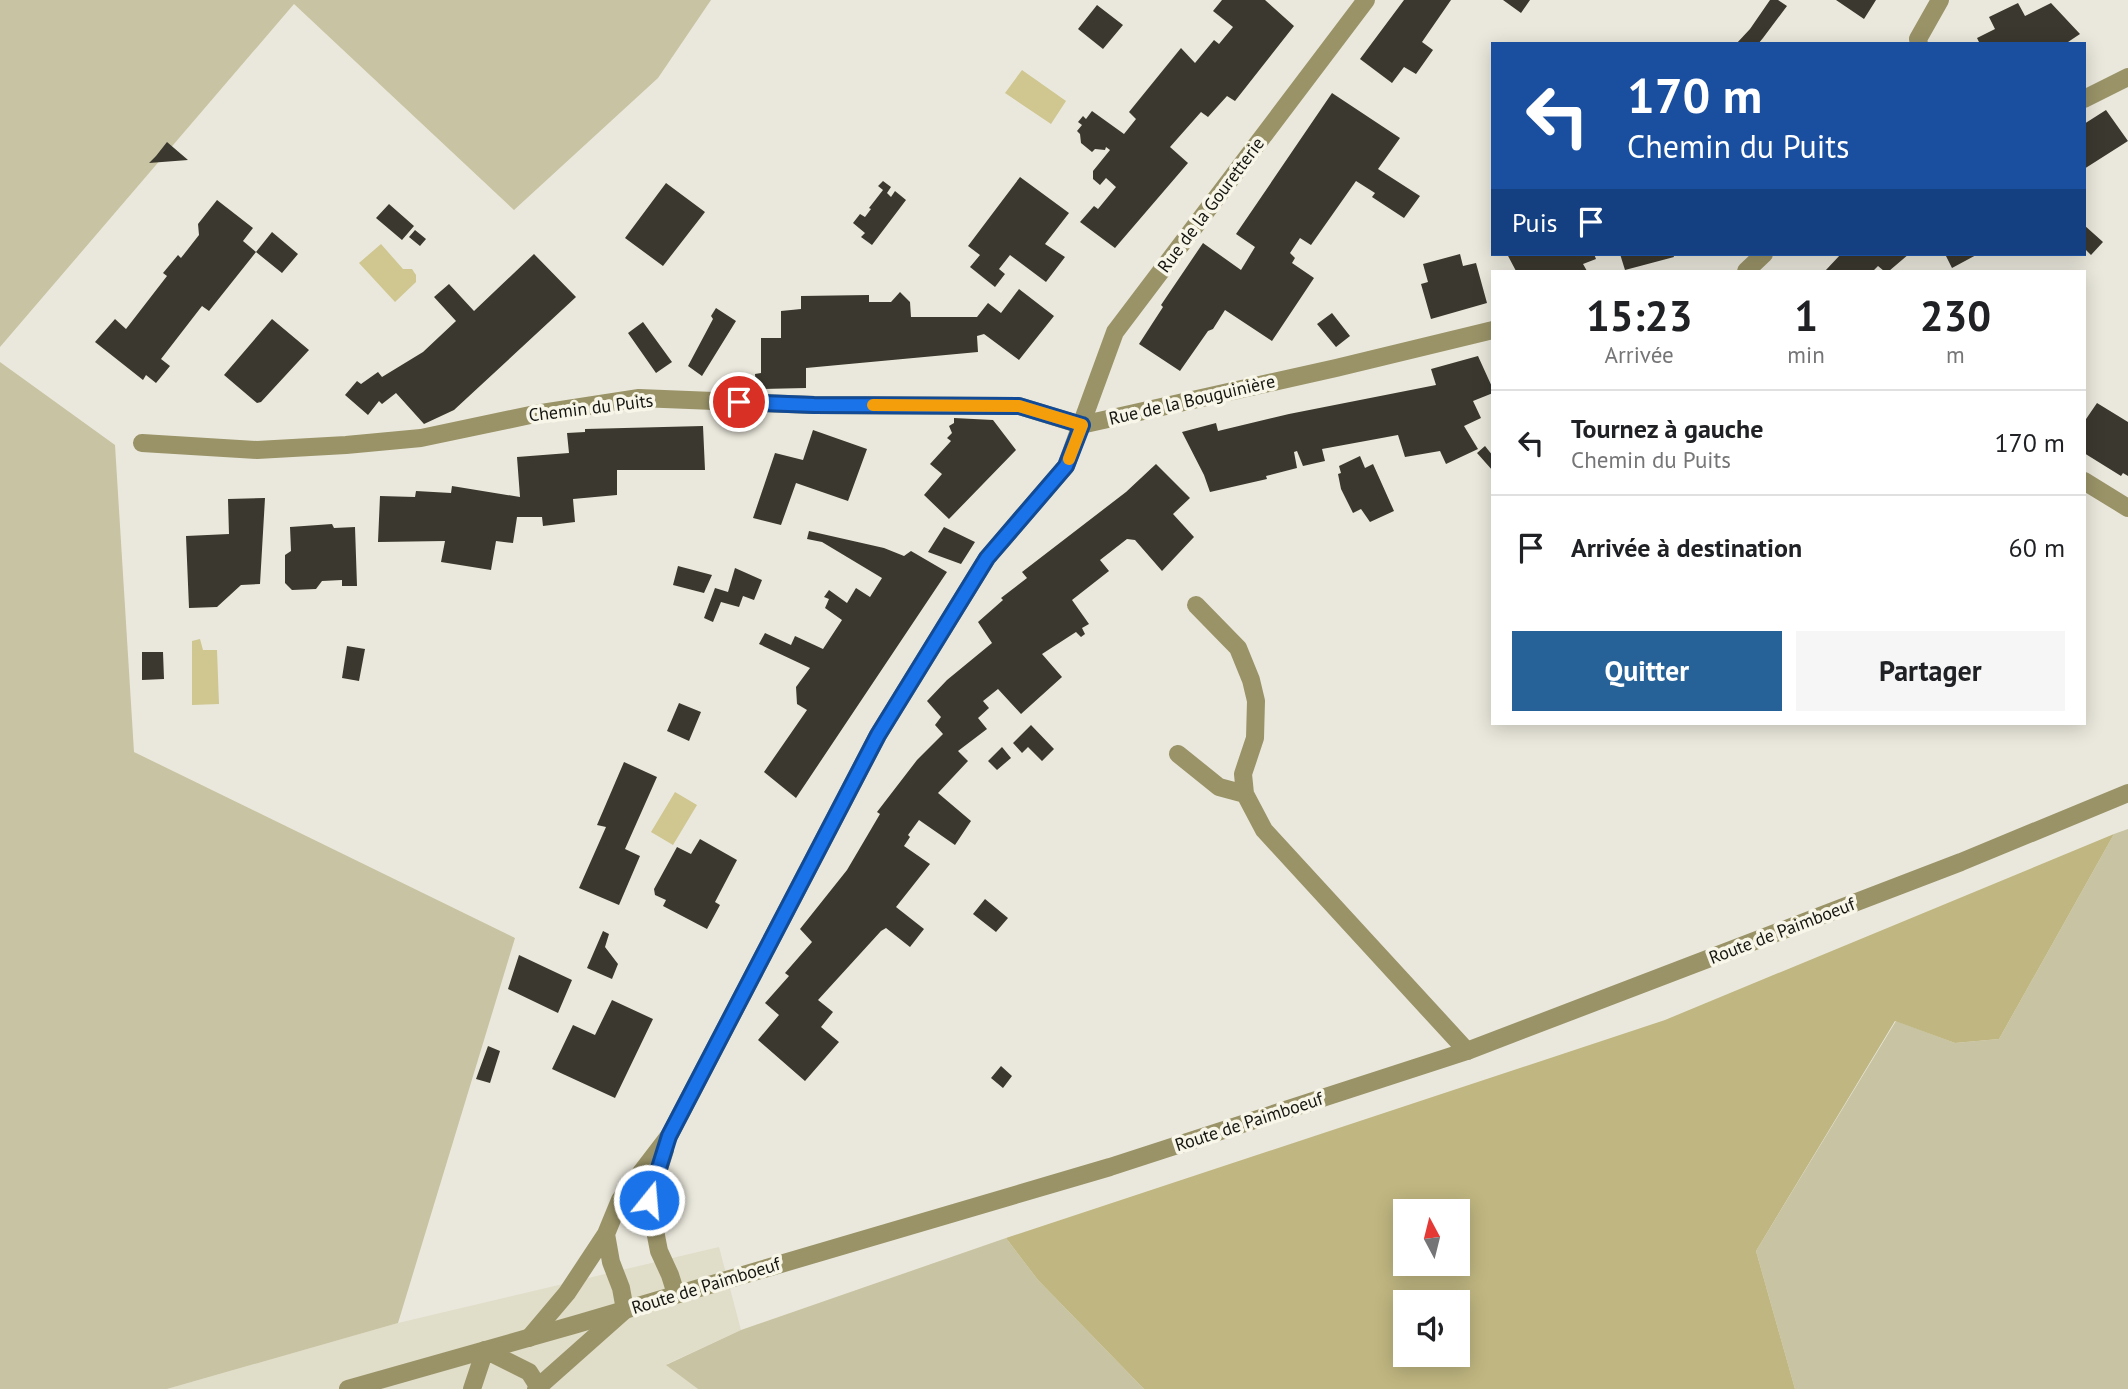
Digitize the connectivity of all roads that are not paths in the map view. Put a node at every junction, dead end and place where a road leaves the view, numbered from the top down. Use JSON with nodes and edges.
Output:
{"nodes":[{"id":1,"x":1366,"y":0,"type":"edge"},
{"id":2,"x":1940,"y":0,"type":"edge"},
{"id":3,"x":1918,"y":42,"type":"edge"},
{"id":4,"x":2128,"y":77,"type":"edge"},
{"id":5,"x":2086,"y":98,"type":"edge"},
{"id":6,"x":1762,"y":256,"type":"edge"},
{"id":7,"x":1747,"y":270,"type":"edge"},
{"id":8,"x":1491,"y":330,"type":"edge"},
{"id":9,"x":1082,"y":425,"type":"junction"},
{"id":10,"x":142,"y":443,"type":"dead end"},
{"id":11,"x":2086,"y":482,"type":"edge"},
{"id":12,"x":2128,"y":508,"type":"edge"},
{"id":13,"x":1196,"y":604,"type":"dead end"},
{"id":14,"x":1178,"y":754,"type":"dead end"},
{"id":15,"x":2128,"y":793,"type":"edge"},
{"id":16,"x":1245,"y":794,"type":"junction"},
{"id":17,"x":1467,"y":1051,"type":"junction"},
{"id":18,"x":669,"y":1136,"type":"junction"},
{"id":19,"x":606,"y":1234,"type":"junction"},
{"id":20,"x":676,"y":1294,"type":"junction"},
{"id":21,"x":625,"y":1310,"type":"junction"},
{"id":22,"x":529,"y":1338,"type":"junction"},
{"id":23,"x":485,"y":1350,"type":"junction"},
{"id":24,"x":354,"y":1387,"type":"edge"},
{"id":25,"x":537,"y":1387,"type":"edge"},
{"id":26,"x":386,"y":1389,"type":"edge"},
{"id":27,"x":472,"y":1389,"type":"edge"}],
"edges":[{"from":1,"to":9,"type":"street","name":"Rue de la Gouretterie"},
{"from":2,"to":3,"type":"street"},
{"from":4,"to":5,"type":"street"},
{"from":6,"to":7,"type":"street"},
{"from":8,"to":9,"type":"street","name":"Rue de la Bouguinière"},
{"from":9,"to":10,"type":"street","name":"Chemin du Puits"},
{"from":9,"to":18,"type":"street"},
{"from":11,"to":12,"type":"street"},
{"from":13,"to":16,"type":"street"},
{"from":14,"to":16,"type":"street"},
{"from":15,"to":17,"type":"street","name":"Route de Paimboeuf"},
{"from":16,"to":17,"type":"street"},
{"from":17,"to":20,"type":"street","name":"Route de Paimboeuf"},
{"from":18,"to":19,"type":"street"},
{"from":18,"to":20,"type":"street"},
{"from":19,"to":21,"type":"street"},
{"from":19,"to":22,"type":"street"},
{"from":20,"to":21,"type":"street","name":"Route de Paimboeuf"},
{"from":21,"to":22,"type":"street","name":"Route de Paimboeuf"},
{"from":21,"to":25,"type":"street"},
{"from":22,"to":23,"type":"street","name":"Route de Paimboeuf"},
{"from":23,"to":24,"type":"street","name":"Route de Paimboeuf"},
{"from":23,"to":25,"type":"street"},
{"from":23,"to":27,"type":"street"},
{"from":24,"to":26,"type":"street"}]}
